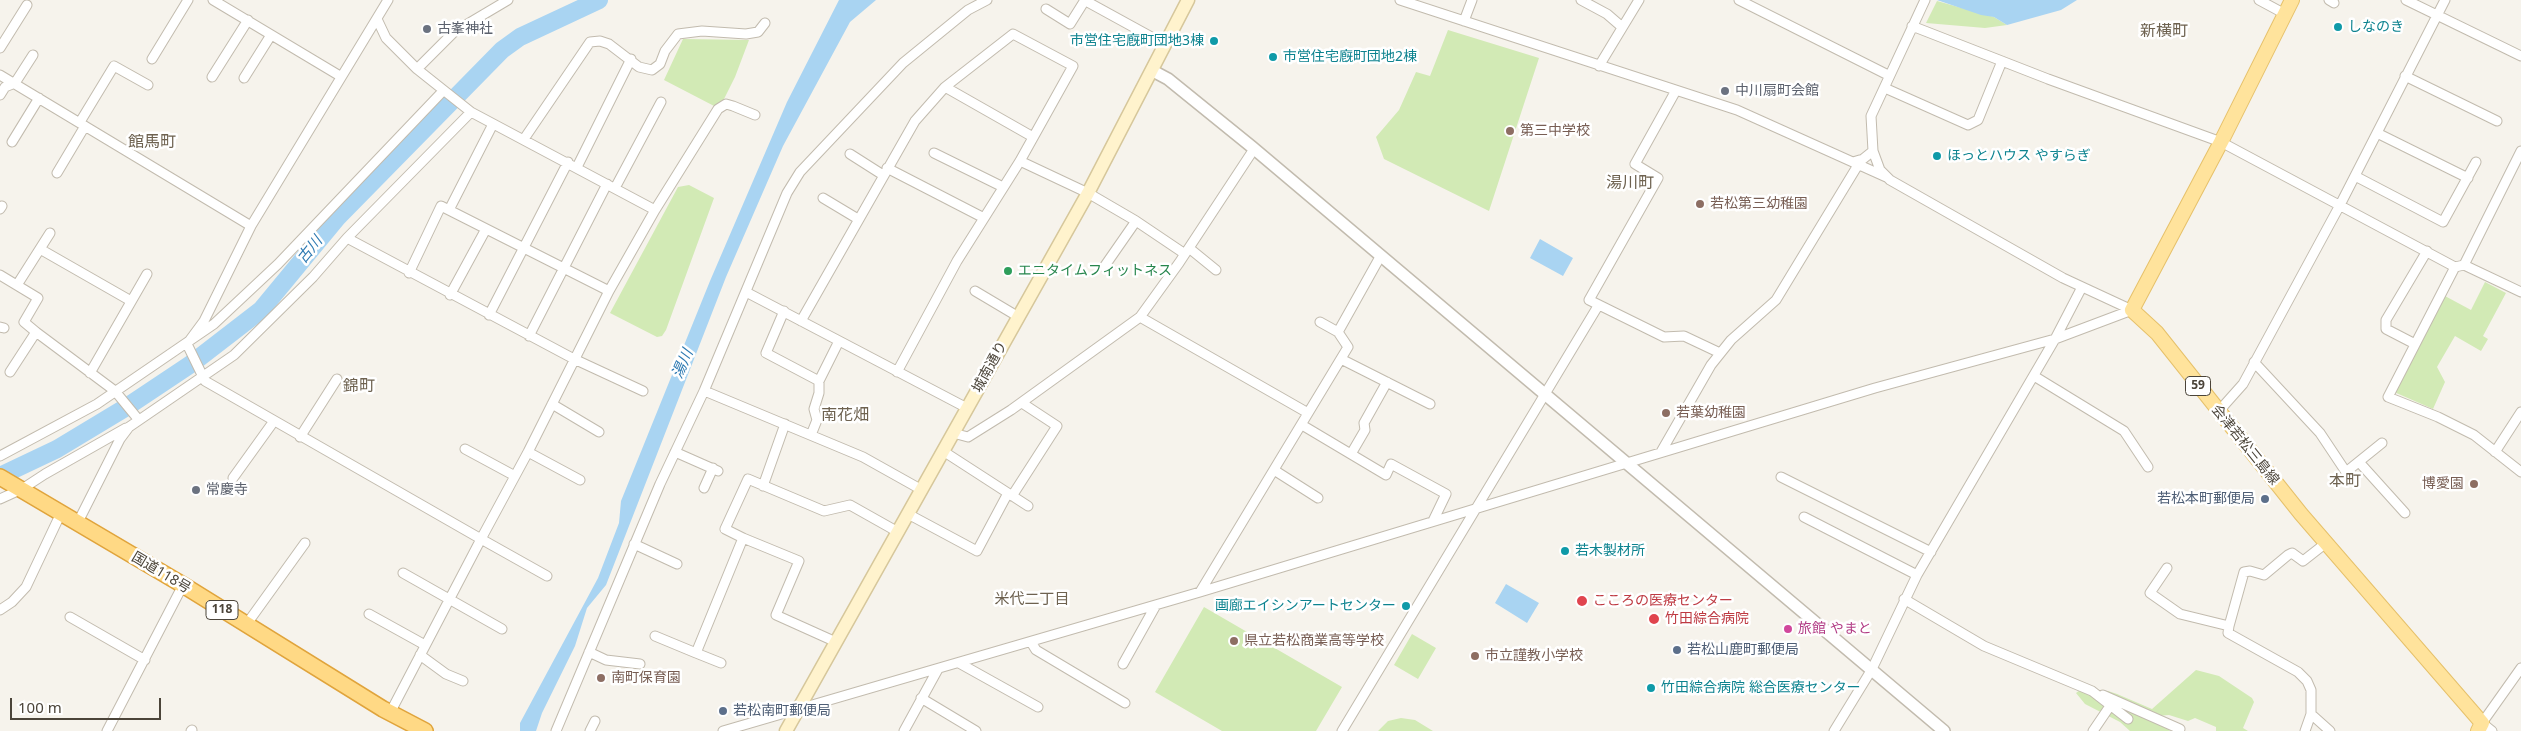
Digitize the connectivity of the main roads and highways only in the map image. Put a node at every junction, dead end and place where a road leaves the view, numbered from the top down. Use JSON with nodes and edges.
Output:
{"nodes":[{"id":1,"x":1188,"y":0,"type":"edge"},
{"id":2,"x":2292,"y":0,"type":"edge"},
{"id":3,"x":0,"y":476,"type":"edge"},
{"id":4,"x":2484,"y":728,"type":"edge"},
{"id":5,"x":425,"y":731,"type":"edge"},
{"id":6,"x":786,"y":731,"type":"edge"}],
"edges":[{"from":1,"to":6,"type":"main road","name":"城南通り"},
{"from":2,"to":4,"type":"main road","name":"会津若松三島線","number":"59"},
{"from":3,"to":5,"type":"highway","name":"国道118号","number":"118"}]}
